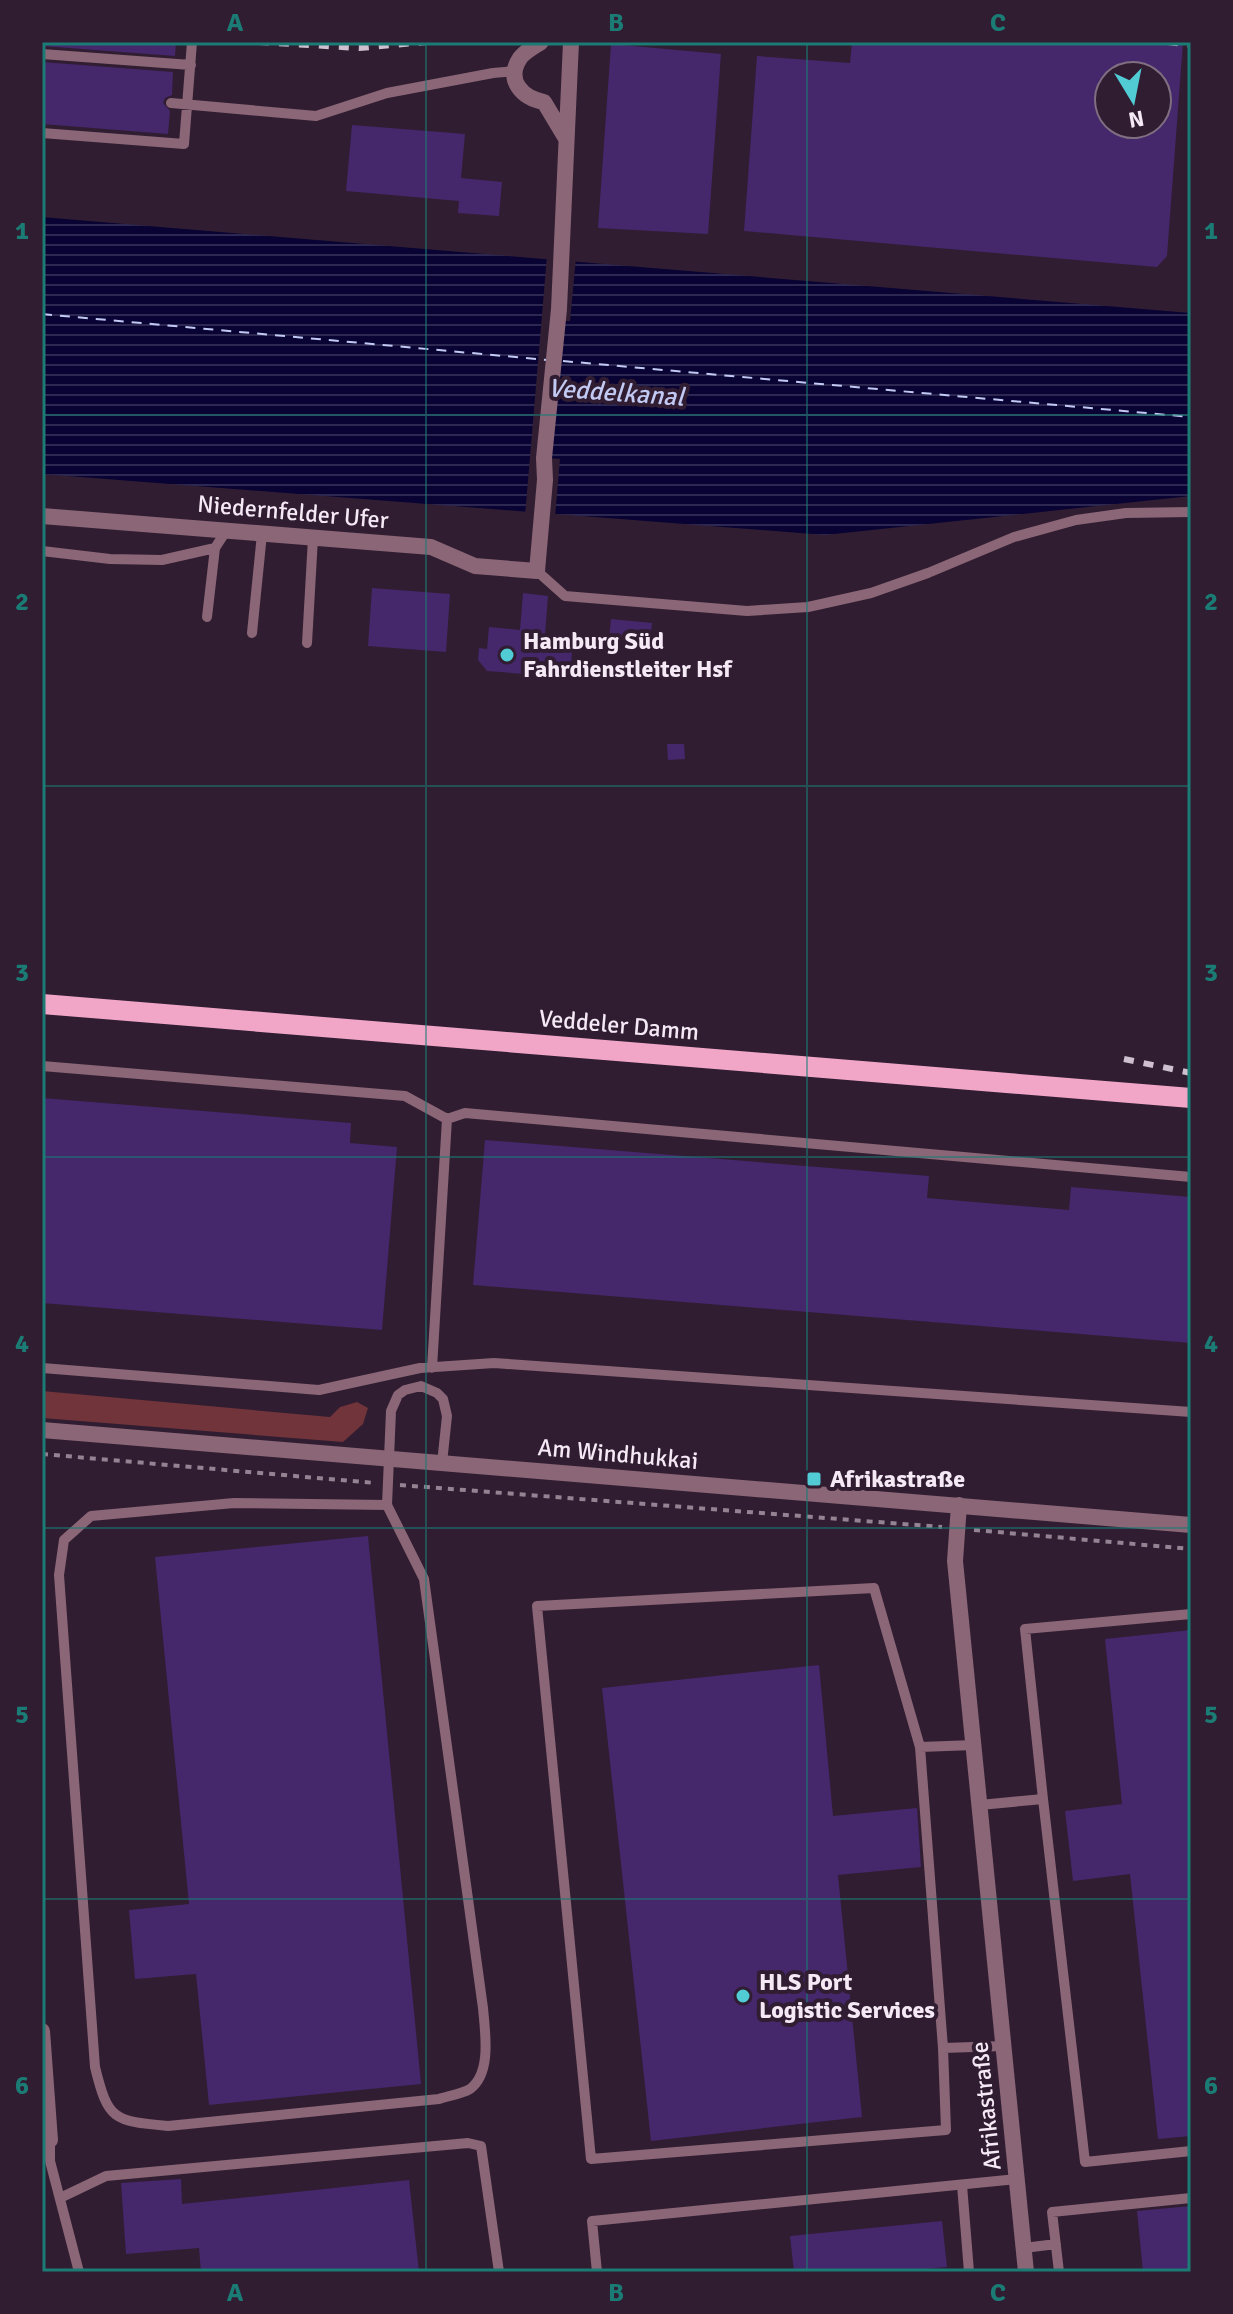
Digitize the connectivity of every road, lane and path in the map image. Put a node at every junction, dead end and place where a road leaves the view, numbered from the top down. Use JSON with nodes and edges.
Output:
{"nodes":[{"id":1,"x":192,"y":42,"type":"edge"},
{"id":2,"x":541,"y":42,"type":"edge"},
{"id":3,"x":571,"y":42,"type":"edge"},
{"id":4,"x":42,"y":54,"type":"edge"},
{"id":5,"x":191,"y":65,"type":"junction"},
{"id":6,"x":515,"y":71,"type":"junction"},
{"id":7,"x":569,"y":88,"type":"junction"},
{"id":8,"x":544,"y":102,"type":"junction"},
{"id":9,"x":171,"y":103,"type":"dead end"},
{"id":10,"x":188,"y":106,"type":"junction"},
{"id":11,"x":42,"y":133,"type":"edge"},
{"id":12,"x":566,"y":139,"type":"junction"},
{"id":13,"x":1191,"y":512,"type":"edge"},
{"id":14,"x":42,"y":516,"type":"edge"},
{"id":15,"x":226,"y":531,"type":"junction"},
{"id":16,"x":262,"y":534,"type":"junction"},
{"id":17,"x":313,"y":538,"type":"junction"},
{"id":18,"x":215,"y":548,"type":"junction"},
{"id":19,"x":42,"y":551,"type":"edge"},
{"id":20,"x":537,"y":571,"type":"junction"},
{"id":21,"x":207,"y":617,"type":"dead end"},
{"id":22,"x":252,"y":633,"type":"dead end"},
{"id":23,"x":307,"y":643,"type":"dead end"},
{"id":24,"x":42,"y":1004,"type":"edge"},
{"id":25,"x":42,"y":1066,"type":"edge"},
{"id":26,"x":1191,"y":1098,"type":"edge"},
{"id":27,"x":447,"y":1119,"type":"junction"},
{"id":28,"x":1191,"y":1177,"type":"edge"},
{"id":29,"x":42,"y":1368,"type":"edge"},
{"id":30,"x":420,"y":1368,"type":"junction"},
{"id":31,"x":432,"y":1368,"type":"junction"},
{"id":32,"x":421,"y":1386,"type":"junction"},
{"id":33,"x":1191,"y":1412,"type":"edge"},
{"id":34,"x":42,"y":1430,"type":"edge"},
{"id":35,"x":42,"y":1454,"type":"edge"},
{"id":36,"x":388,"y":1459,"type":"junction"},
{"id":37,"x":442,"y":1463,"type":"junction"},
{"id":38,"x":389,"y":1484,"type":"junction"},
{"id":39,"x":387,"y":1505,"type":"junction"},
{"id":40,"x":959,"y":1505,"type":"junction"},
{"id":41,"x":1191,"y":1525,"type":"edge"},
{"id":42,"x":956,"y":1528,"type":"junction"},
{"id":43,"x":1191,"y":1549,"type":"edge"},
{"id":44,"x":1191,"y":1614,"type":"edge"},
{"id":45,"x":974,"y":1745,"type":"junction"},
{"id":46,"x":920,"y":1747,"type":"junction"},
{"id":47,"x":1043,"y":1799,"type":"junction"},
{"id":48,"x":980,"y":1805,"type":"junction"},
{"id":49,"x":42,"y":2033,"type":"edge"},
{"id":50,"x":1004,"y":2046,"type":"junction"},
{"id":51,"x":943,"y":2048,"type":"junction"},
{"id":52,"x":46,"y":2141,"type":"edge"},
{"id":53,"x":1191,"y":2151,"type":"edge"},
{"id":54,"x":1017,"y":2179,"type":"junction"},
{"id":55,"x":962,"y":2185,"type":"junction"},
{"id":56,"x":60,"y":2198,"type":"junction"},
{"id":57,"x":1191,"y":2198,"type":"edge"},
{"id":58,"x":1056,"y":2244,"type":"junction"},
{"id":59,"x":1024,"y":2248,"type":"junction"},
{"id":60,"x":79,"y":2272,"type":"edge"},
{"id":61,"x":499,"y":2272,"type":"edge"},
{"id":62,"x":597,"y":2272,"type":"edge"},
{"id":63,"x":969,"y":2272,"type":"edge"},
{"id":64,"x":1026,"y":2272,"type":"edge"},
{"id":65,"x":1059,"y":2272,"type":"edge"}],
"edges":[{"from":1,"to":5,"type":"lane"},
{"from":2,"to":6,"type":"street"},
{"from":3,"to":7,"type":"street"},
{"from":4,"to":5,"type":"lane"},
{"from":5,"to":10,"type":"lane"},
{"from":6,"to":8,"type":"street"},
{"from":6,"to":10,"type":"lane"},
{"from":7,"to":8,"type":"street"},
{"from":7,"to":12,"type":"street"},
{"from":8,"to":12,"type":"street"},
{"from":9,"to":10,"type":"lane"},
{"from":10,"to":11,"type":"lane"},
{"from":12,"to":20,"type":"street"},
{"from":13,"to":20,"type":"lane"},
{"from":14,"to":15,"type":"street","name":"Niedernfelder Ufer"},
{"from":15,"to":16,"type":"street","name":"Niedernfelder Ufer"},
{"from":15,"to":18,"type":"lane"},
{"from":16,"to":17,"type":"street","name":"Niedernfelder Ufer"},
{"from":16,"to":22,"type":"lane"},
{"from":17,"to":20,"type":"street","name":"Niedernfelder Ufer"},
{"from":17,"to":23,"type":"lane"},
{"from":18,"to":19,"type":"lane"},
{"from":18,"to":21,"type":"lane"},
{"from":24,"to":26,"type":"main road","name":"Veddeler Damm"},
{"from":25,"to":27,"type":"lane"},
{"from":27,"to":28,"type":"lane"},
{"from":27,"to":31,"type":"lane"},
{"from":29,"to":30,"type":"lane"},
{"from":30,"to":31,"type":"lane"},
{"from":30,"to":32,"type":"lane"},
{"from":31,"to":33,"type":"lane"},
{"from":32,"to":36,"type":"lane"},
{"from":32,"to":37,"type":"lane"},
{"from":34,"to":36,"type":"street","name":"Am Windhukkai"},
{"from":35,"to":38,"type":"path"},
{"from":36,"to":37,"type":"street","name":"Am Windhukkai"},
{"from":36,"to":38,"type":"lane"},
{"from":37,"to":40,"type":"street","name":"Am Windhukkai"},
{"from":38,"to":39,"type":"lane"},
{"from":38,"to":42,"type":"path"},
{"from":39,"to":39,"type":"lane"},
{"from":40,"to":41,"type":"street","name":"Am Windhukkai"},
{"from":40,"to":42,"type":"street","name":"Afrikastraße"},
{"from":42,"to":43,"type":"path"},
{"from":42,"to":45,"type":"street","name":"Afrikastraße"},
{"from":44,"to":47,"type":"lane"},
{"from":45,"to":46,"type":"lane"},
{"from":45,"to":48,"type":"street","name":"Afrikastraße"},
{"from":46,"to":51,"type":"lane"},
{"from":46,"to":51,"type":"lane"},
{"from":47,"to":48,"type":"lane"},
{"from":47,"to":53,"type":"lane"},
{"from":48,"to":50,"type":"street","name":"Afrikastraße"},
{"from":49,"to":52,"type":"street"},
{"from":50,"to":51,"type":"lane"},
{"from":50,"to":54,"type":"street","name":"Afrikastraße"},
{"from":52,"to":56,"type":"lane"},
{"from":54,"to":55,"type":"lane"},
{"from":54,"to":59,"type":"street","name":"Afrikastraße"},
{"from":55,"to":62,"type":"lane"},
{"from":55,"to":63,"type":"lane"},
{"from":56,"to":60,"type":"lane"},
{"from":56,"to":61,"type":"lane"},
{"from":57,"to":58,"type":"lane"},
{"from":58,"to":59,"type":"lane"},
{"from":58,"to":65,"type":"lane"},
{"from":59,"to":64,"type":"street","name":"Afrikastraße"}]}
